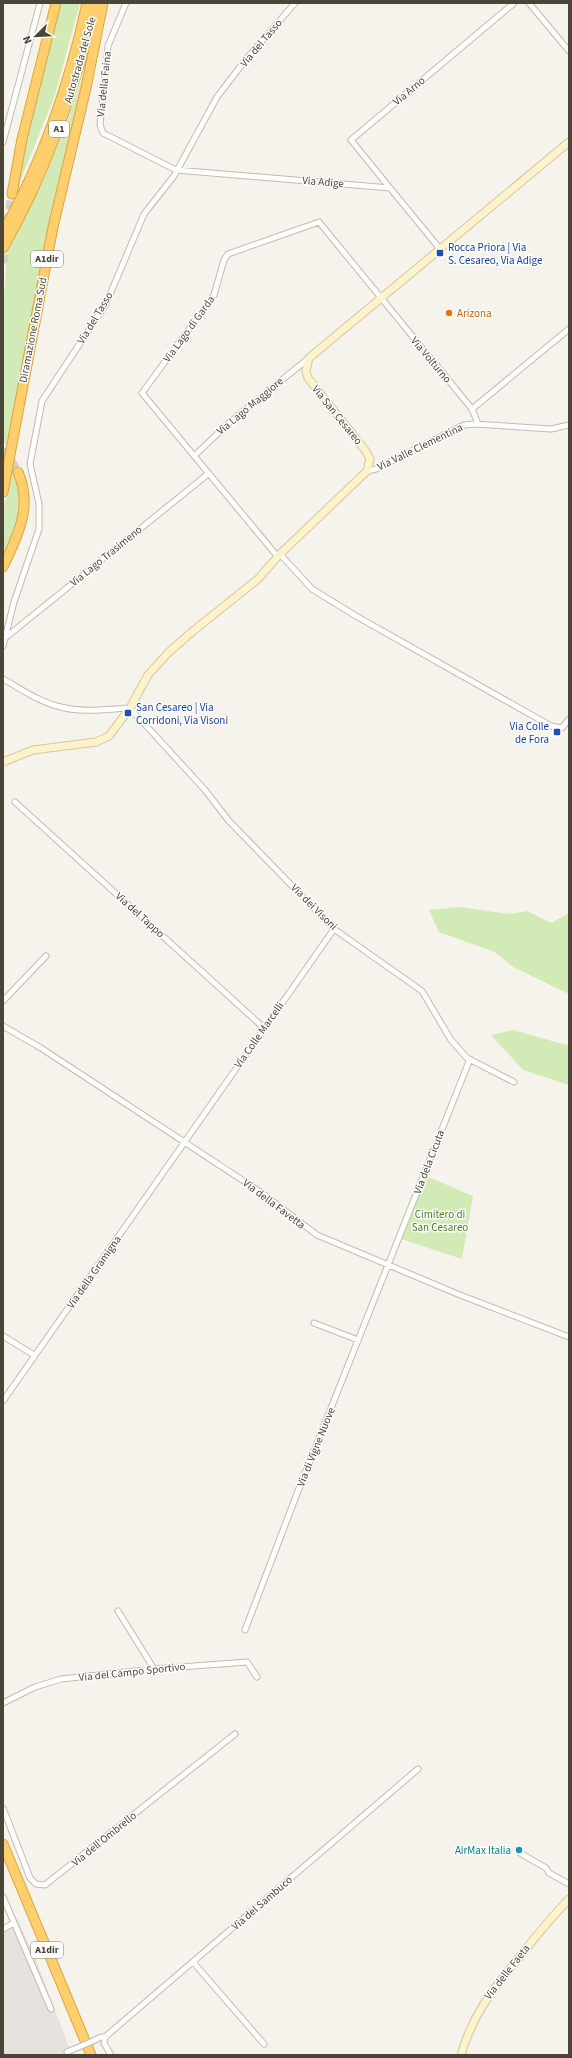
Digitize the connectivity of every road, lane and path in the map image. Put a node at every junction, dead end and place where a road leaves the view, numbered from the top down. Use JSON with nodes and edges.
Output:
{"nodes":[{"id":1,"x":40,"y":3,"type":"edge"},
{"id":2,"x":56,"y":3,"type":"edge"},
{"id":3,"x":87,"y":3,"type":"edge"},
{"id":4,"x":96,"y":3,"type":"edge"},
{"id":5,"x":103,"y":3,"type":"edge"},
{"id":6,"x":126,"y":3,"type":"edge"},
{"id":7,"x":295,"y":3,"type":"edge"},
{"id":8,"x":514,"y":3,"type":"edge"},
{"id":9,"x":529,"y":3,"type":"edge"},
{"id":10,"x":569,"y":51,"type":"edge"},
{"id":11,"x":3,"y":142,"type":"edge"},
{"id":12,"x":569,"y":142,"type":"edge"},
{"id":13,"x":178,"y":170,"type":"junction"},
{"id":14,"x":390,"y":188,"type":"junction"},
{"id":15,"x":12,"y":194,"type":"tunnel mouth"},
{"id":16,"x":3,"y":232,"type":"edge"},
{"id":17,"x":3,"y":248,"type":"edge"},
{"id":18,"x":440,"y":249,"type":"junction"},
{"id":19,"x":380,"y":298,"type":"junction"},
{"id":20,"x":569,"y":329,"type":"edge"},
{"id":21,"x":309,"y":358,"type":"junction"},
{"id":22,"x":472,"y":409,"type":"junction"},
{"id":23,"x":478,"y":424,"type":"junction"},
{"id":24,"x":569,"y":425,"type":"edge"},
{"id":25,"x":194,"y":456,"type":"junction"},
{"id":26,"x":367,"y":471,"type":"junction"},
{"id":27,"x":18,"y":472,"type":"tunnel mouth"},
{"id":28,"x":208,"y":474,"type":"junction"},
{"id":29,"x":3,"y":492,"type":"edge"},
{"id":30,"x":279,"y":556,"type":"junction"},
{"id":31,"x":3,"y":567,"type":"edge"},
{"id":32,"x":5,"y":638,"type":"junction"},
{"id":33,"x":3,"y":646,"type":"edge"},
{"id":34,"x":3,"y":679,"type":"edge"},
{"id":35,"x":130,"y":708,"type":"junction"},
{"id":36,"x":569,"y":719,"type":"edge"},
{"id":37,"x":3,"y":762,"type":"edge"},
{"id":38,"x":15,"y":802,"type":"dead end"},
{"id":39,"x":334,"y":928,"type":"junction"},
{"id":40,"x":46,"y":956,"type":"dead end"},
{"id":41,"x":3,"y":1002,"type":"edge"},
{"id":42,"x":3,"y":1026,"type":"edge"},
{"id":43,"x":264,"y":1028,"type":"junction"},
{"id":44,"x":470,"y":1059,"type":"junction"},
{"id":45,"x":514,"y":1082,"type":"dead end"},
{"id":46,"x":184,"y":1141,"type":"junction"},
{"id":47,"x":389,"y":1264,"type":"junction"},
{"id":48,"x":314,"y":1323,"type":"dead end"},
{"id":49,"x":3,"y":1336,"type":"edge"},
{"id":50,"x":569,"y":1337,"type":"edge"},
{"id":51,"x":358,"y":1340,"type":"junction"},
{"id":52,"x":34,"y":1356,"type":"junction"},
{"id":53,"x":3,"y":1401,"type":"edge"},
{"id":54,"x":118,"y":1611,"type":"dead end"},
{"id":55,"x":245,"y":1630,"type":"dead end"},
{"id":56,"x":154,"y":1669,"type":"junction"},
{"id":57,"x":257,"y":1677,"type":"dead end"},
{"id":58,"x":3,"y":1703,"type":"edge"},
{"id":59,"x":235,"y":1734,"type":"dead end"},
{"id":60,"x":418,"y":1769,"type":"dead end"},
{"id":61,"x":3,"y":1808,"type":"edge"},
{"id":62,"x":3,"y":1844,"type":"edge"},
{"id":63,"x":520,"y":1853,"type":"dead end"},
{"id":64,"x":3,"y":1859,"type":"edge"},
{"id":65,"x":569,"y":1884,"type":"edge"},
{"id":66,"x":3,"y":1897,"type":"edge"},
{"id":67,"x":569,"y":1899,"type":"edge"},
{"id":68,"x":14,"y":1923,"type":"junction"},
{"id":69,"x":3,"y":1929,"type":"edge"},
{"id":70,"x":193,"y":1962,"type":"junction"},
{"id":71,"x":51,"y":2009,"type":"dead end"},
{"id":72,"x":105,"y":2037,"type":"junction"},
{"id":73,"x":264,"y":2044,"type":"dead end"},
{"id":74,"x":67,"y":2052,"type":"dead end"},
{"id":75,"x":85,"y":2055,"type":"edge"},
{"id":76,"x":92,"y":2055,"type":"edge"},
{"id":77,"x":111,"y":2055,"type":"edge"},
{"id":78,"x":461,"y":2055,"type":"edge"}],
"edges":[{"from":1,"to":11,"type":"street"},
{"from":2,"to":15,"type":"highway"},
{"from":3,"to":16,"type":"highway","name":"Autostrada del Sole","number":"A1"},
{"from":4,"to":17,"type":"highway","name":"Autostrada del Sole","number":"A1"},
{"from":5,"to":29,"type":"highway","name":"Diramazione Roma Sud","number":"A1dir"},
{"from":6,"to":13,"type":"street","name":"Via della Faina"},
{"from":7,"to":13,"type":"street","name":"Via del Tasso"},
{"from":8,"to":14,"type":"street","name":"Via Arno"},
{"from":9,"to":10,"type":"street"},
{"from":12,"to":18,"type":"street"},
{"from":13,"to":14,"type":"street","name":"Via Adige"},
{"from":13,"to":32,"type":"street","name":"Via del Tasso"},
{"from":14,"to":18,"type":"street"},
{"from":18,"to":19,"type":"street"},
{"from":19,"to":21,"type":"street"},
{"from":19,"to":22,"type":"street","name":"Via Volturno"},
{"from":19,"to":25,"type":"street","name":"Via Lago di Garda"},
{"from":20,"to":22,"type":"street"},
{"from":21,"to":25,"type":"street","name":"Via Lago Maggiore"},
{"from":21,"to":26,"type":"street","name":"Via San Cesareo"},
{"from":22,"to":23,"type":"street","name":"Via Volturno"},
{"from":23,"to":24,"type":"street","name":"Via Valle Clementina"},
{"from":23,"to":26,"type":"street","name":"Via Valle Clementina"},
{"from":25,"to":28,"type":"street"},
{"from":26,"to":30,"type":"street"},
{"from":27,"to":31,"type":"highway"},
{"from":28,"to":30,"type":"street"},
{"from":28,"to":32,"type":"street","name":"Via Lago Trasimeno"},
{"from":30,"to":35,"type":"street"},
{"from":30,"to":36,"type":"street"},
{"from":32,"to":33,"type":"street","name":"Via del Tasso"},
{"from":34,"to":35,"type":"street"},
{"from":35,"to":37,"type":"street"},
{"from":35,"to":39,"type":"street","name":"Via dei Visoni"},
{"from":38,"to":43,"type":"street","name":"Via del Tappo"},
{"from":39,"to":43,"type":"street","name":"Via Colle Marcelli"},
{"from":39,"to":44,"type":"street","name":"Via dei Visoni"},
{"from":40,"to":41,"type":"street"},
{"from":42,"to":46,"type":"street","name":"Via della Favetta"},
{"from":43,"to":46,"type":"street","name":"Via Colle Marcelli"},
{"from":44,"to":45,"type":"street","name":"Via dei Visoni"},
{"from":44,"to":47,"type":"street","name":"Via dela Cicuta"},
{"from":46,"to":47,"type":"street","name":"Via della Favetta"},
{"from":46,"to":52,"type":"street","name":"Via della Gramigna"},
{"from":47,"to":50,"type":"street","name":"Via della Favetta"},
{"from":47,"to":51,"type":"street","name":"Via di Vigne Nuove"},
{"from":48,"to":51,"type":"street"},
{"from":49,"to":52,"type":"street"},
{"from":51,"to":55,"type":"street","name":"Via di Vigne Nuove"},
{"from":52,"to":53,"type":"street","name":"Via della Gramigna"},
{"from":54,"to":56,"type":"street"},
{"from":56,"to":57,"type":"street","name":"Via del Campo Sportivo"},
{"from":56,"to":58,"type":"street","name":"Via del Campo Sportivo"},
{"from":59,"to":61,"type":"street","name":"Via dell'Ombrello"},
{"from":60,"to":70,"type":"street","name":"Via del Sambuco"},
{"from":62,"to":76,"type":"highway","number":"A1dir"},
{"from":63,"to":65,"type":"street"},
{"from":64,"to":75,"type":"highway","number":"A1dir"},
{"from":66,"to":68,"type":"street"},
{"from":67,"to":78,"type":"street","name":"Via delle Faeta"},
{"from":68,"to":69,"type":"street"},
{"from":68,"to":71,"type":"street"},
{"from":70,"to":72,"type":"street","name":"Via del Sambuco"},
{"from":70,"to":73,"type":"street"},
{"from":72,"to":74,"type":"street","bridge":true},
{"from":72,"to":77,"type":"street"}]}
